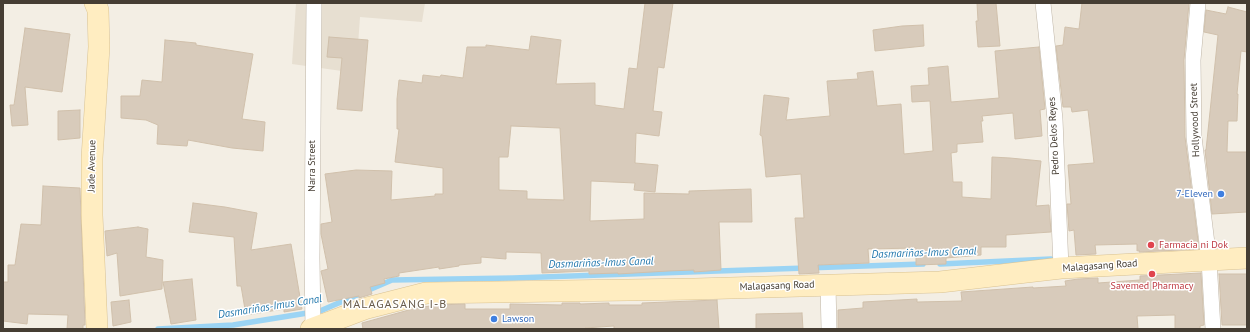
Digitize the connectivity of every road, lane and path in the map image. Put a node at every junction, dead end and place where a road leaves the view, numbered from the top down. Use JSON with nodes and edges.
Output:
{"nodes":[{"id":1,"x":94,"y":3,"type":"edge"},
{"id":2,"x":314,"y":3,"type":"edge"},
{"id":3,"x":1043,"y":3,"type":"edge"},
{"id":4,"x":1198,"y":3,"type":"edge"},
{"id":5,"x":1247,"y":258,"type":"edge"},
{"id":6,"x":1209,"y":260,"type":"junction"},
{"id":7,"x":1061,"y":268,"type":"junction"},
{"id":8,"x":828,"y":285,"type":"junction"},
{"id":9,"x":97,"y":329,"type":"edge"},
{"id":10,"x":312,"y":329,"type":"edge"},
{"id":11,"x":829,"y":329,"type":"edge"},
{"id":12,"x":1213,"y":329,"type":"edge"}],
"edges":[{"from":1,"to":9,"type":"main road","name":"Jade Avenue"},
{"from":2,"to":10,"type":"street","name":"Narra Street"},
{"from":3,"to":7,"type":"street","name":"Pedro Delos Reyes"},
{"from":4,"to":6,"type":"street","name":"Hollywood Street"},
{"from":5,"to":6,"type":"main road","name":"Malagasang Road"},
{"from":6,"to":7,"type":"main road","name":"Malagasang Road"},
{"from":6,"to":12,"type":"street","name":"Hollywood Street"},
{"from":7,"to":8,"type":"main road","name":"Malagasang Road"},
{"from":8,"to":10,"type":"main road","name":"Malagasang Road"},
{"from":8,"to":11,"type":"street"}]}
